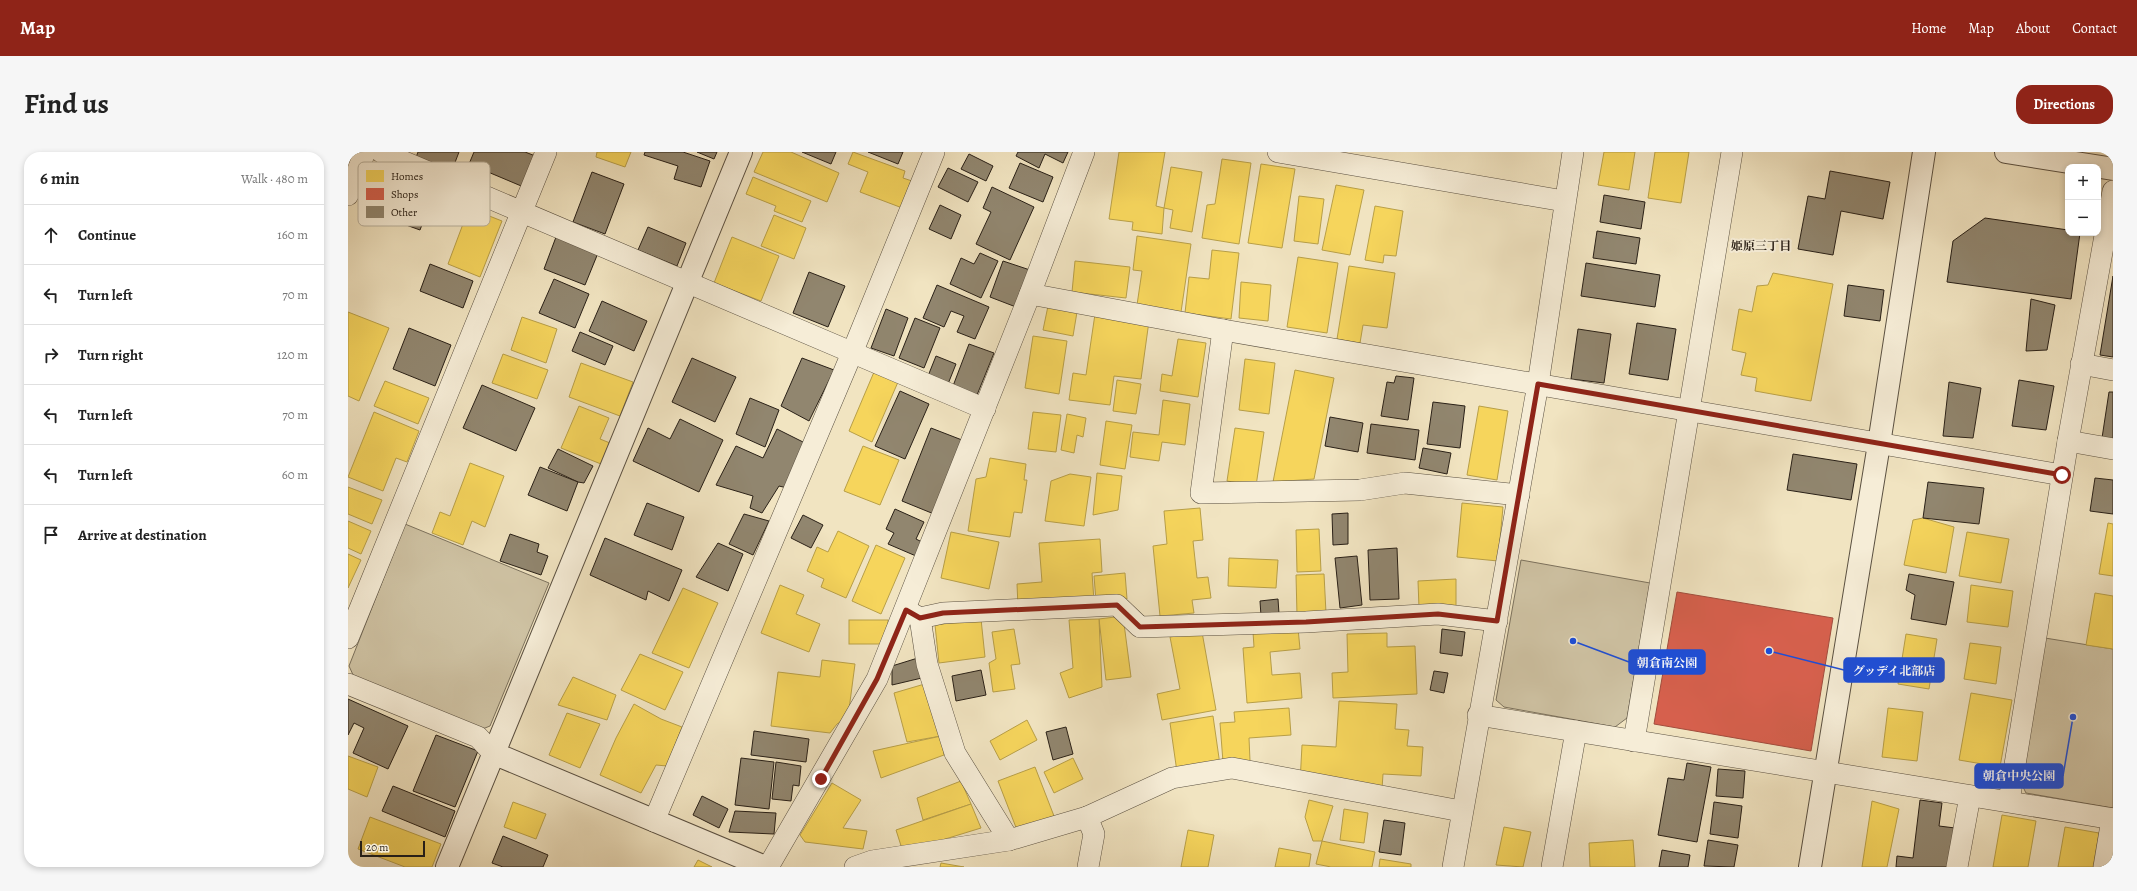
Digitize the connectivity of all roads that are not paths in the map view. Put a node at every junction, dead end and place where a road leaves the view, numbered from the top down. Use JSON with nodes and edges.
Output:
{"nodes":[{"id":1,"x":366,"y":152,"type":"edge"},
{"id":2,"x":381,"y":152,"type":"edge"},
{"id":3,"x":546,"y":152,"type":"edge"},
{"id":4,"x":741,"y":152,"type":"edge"},
{"id":5,"x":934,"y":152,"type":"edge"},
{"id":6,"x":1084,"y":152,"type":"edge"},
{"id":7,"x":1278,"y":152,"type":"edge"},
{"id":8,"x":1573,"y":152,"type":"edge"},
{"id":9,"x":1732,"y":152,"type":"edge"},
{"id":10,"x":1924,"y":152,"type":"edge"},
{"id":11,"x":2006,"y":152,"type":"edge"},
{"id":12,"x":362,"y":162,"type":"edge"},
{"id":13,"x":404,"y":162,"type":"edge"},
{"id":14,"x":2113,"y":169,"type":"edge"},
{"id":15,"x":358,"y":171,"type":"edge"},
{"id":16,"x":2113,"y":191,"type":"edge"},
{"id":17,"x":348,"y":195,"type":"edge"},
{"id":18,"x":490,"y":198,"type":"edge"},
{"id":19,"x":1564,"y":201,"type":"junction"},
{"id":20,"x":522,"y":212,"type":"junction"},
{"id":21,"x":687,"y":284,"type":"junction"},
{"id":22,"x":1030,"y":294,"type":"junction"},
{"id":23,"x":1223,"y":330,"type":"junction"},
{"id":24,"x":852,"y":353,"type":"junction"},
{"id":25,"x":2081,"y":364,"type":"junction"},
{"id":26,"x":2113,"y":370,"type":"edge"},
{"id":27,"x":1538,"y":384,"type":"junction"},
{"id":28,"x":985,"y":409,"type":"junction"},
{"id":29,"x":1690,"y":411,"type":"junction"},
{"id":30,"x":2068,"y":441,"type":"junction"},
{"id":31,"x":1879,"y":444,"type":"junction"},
{"id":32,"x":2113,"y":449,"type":"edge"},
{"id":33,"x":2062,"y":475,"type":"junction"},
{"id":34,"x":1519,"y":495,"type":"junction"},
{"id":35,"x":913,"y":614,"type":"junction"},
{"id":36,"x":1497,"y":621,"type":"junction"},
{"id":37,"x":348,"y":638,"type":"edge"},
{"id":38,"x":348,"y":684,"type":"edge"},
{"id":39,"x":1478,"y":715,"type":"junction"},
{"id":40,"x":1576,"y":731,"type":"junction"},
{"id":41,"x":1634,"y":741,"type":"junction"},
{"id":42,"x":493,"y":753,"type":"junction"},
{"id":43,"x":1826,"y":773,"type":"junction"},
{"id":44,"x":1970,"y":796,"type":"junction"},
{"id":45,"x":2009,"y":801,"type":"junction"},
{"id":46,"x":1461,"y":811,"type":"junction"},
{"id":47,"x":1087,"y":817,"type":"junction"},
{"id":48,"x":2112,"y":819,"type":"edge"},
{"id":49,"x":654,"y":821,"type":"junction"},
{"id":50,"x":1008,"y":840,"type":"junction"},
{"id":51,"x":447,"y":867,"type":"edge"},
{"id":52,"x":767,"y":867,"type":"edge"},
{"id":53,"x":855,"y":867,"type":"edge"},
{"id":54,"x":1088,"y":867,"type":"edge"},
{"id":55,"x":1453,"y":867,"type":"edge"},
{"id":56,"x":1552,"y":867,"type":"edge"},
{"id":57,"x":1810,"y":867,"type":"edge"},
{"id":58,"x":1957,"y":867,"type":"edge"},
{"id":59,"x":2104,"y":867,"type":"edge"}],
"edges":[{"from":1,"to":12,"type":"street"},
{"from":2,"to":13,"type":"street"},
{"from":3,"to":20,"type":"street"},
{"from":4,"to":21,"type":"street"},
{"from":5,"to":24,"type":"street"},
{"from":6,"to":22,"type":"street"},
{"from":7,"to":19,"type":"street"},
{"from":8,"to":19,"type":"street"},
{"from":9,"to":29,"type":"street"},
{"from":10,"to":31,"type":"street"},
{"from":11,"to":14,"type":"street"},
{"from":15,"to":17,"type":"street"},
{"from":16,"to":25,"type":"street"},
{"from":18,"to":20,"type":"street"},
{"from":19,"to":27,"type":"street"},
{"from":20,"to":21,"type":"street"},
{"from":20,"to":37,"type":"street"},
{"from":21,"to":24,"type":"street"},
{"from":21,"to":42,"type":"street"},
{"from":22,"to":23,"type":"street"},
{"from":22,"to":28,"type":"street"},
{"from":23,"to":27,"type":"street"},
{"from":23,"to":34,"type":"street"},
{"from":24,"to":28,"type":"street"},
{"from":24,"to":49,"type":"street"},
{"from":25,"to":26,"type":"street"},
{"from":25,"to":30,"type":"street"},
{"from":27,"to":29,"type":"street"},
{"from":27,"to":34,"type":"street"},
{"from":28,"to":35,"type":"street"},
{"from":29,"to":31,"type":"street"},
{"from":29,"to":41,"type":"street"},
{"from":30,"to":32,"type":"street"},
{"from":30,"to":33,"type":"street"},
{"from":31,"to":33,"type":"street"},
{"from":31,"to":43,"type":"street"},
{"from":33,"to":45,"type":"street"},
{"from":34,"to":36,"type":"street"},
{"from":35,"to":36,"type":"street"},
{"from":35,"to":50,"type":"street"},
{"from":35,"to":52,"type":"street"},
{"from":36,"to":39,"type":"street"},
{"from":38,"to":42,"type":"street"},
{"from":39,"to":40,"type":"street"},
{"from":39,"to":46,"type":"street"},
{"from":40,"to":41,"type":"street"},
{"from":40,"to":56,"type":"street"},
{"from":41,"to":43,"type":"street"},
{"from":42,"to":49,"type":"street"},
{"from":42,"to":51,"type":"street"},
{"from":43,"to":44,"type":"street"},
{"from":43,"to":57,"type":"street"},
{"from":44,"to":45,"type":"street"},
{"from":44,"to":58,"type":"street"},
{"from":45,"to":48,"type":"street"},
{"from":46,"to":47,"type":"street"},
{"from":46,"to":55,"type":"street"},
{"from":47,"to":50,"type":"street"},
{"from":47,"to":54,"type":"street"},
{"from":48,"to":59,"type":"street"},
{"from":49,"to":52,"type":"street"},
{"from":50,"to":53,"type":"street"}]}
